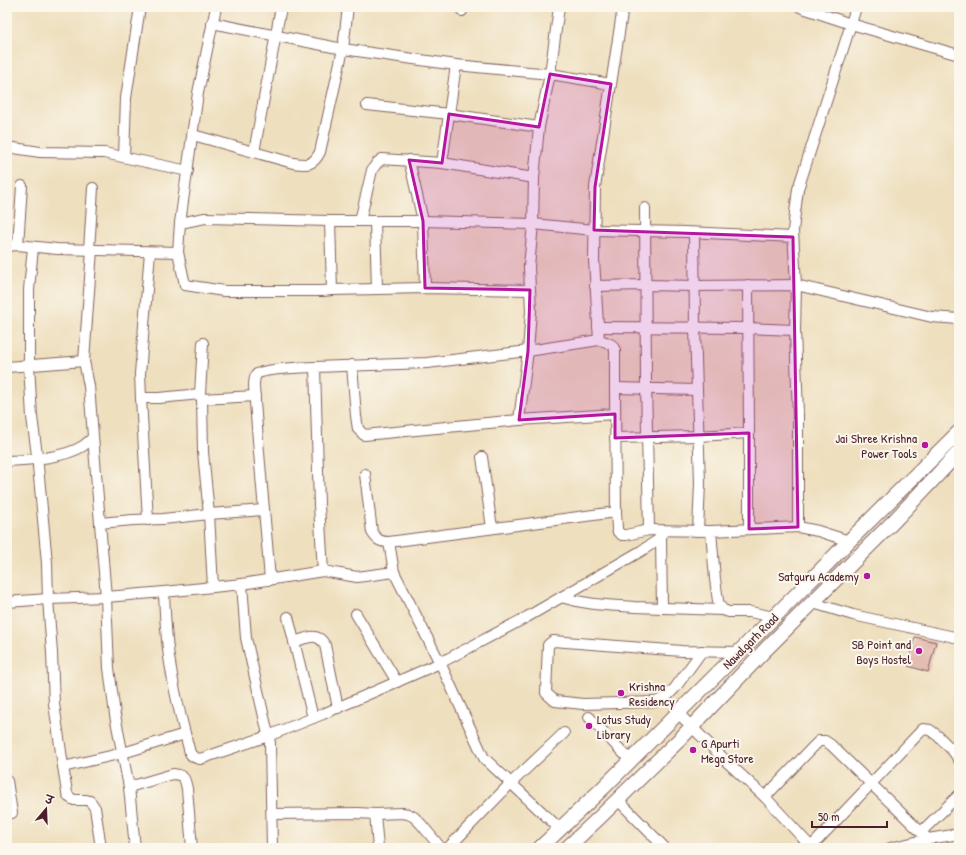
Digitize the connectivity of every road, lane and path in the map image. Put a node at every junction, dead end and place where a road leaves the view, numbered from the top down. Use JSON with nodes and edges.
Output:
{"nodes":[{"id":1,"x":140,"y":7,"type":"edge"},
{"id":2,"x":216,"y":7,"type":"edge"},
{"id":3,"x":281,"y":7,"type":"edge"},
{"id":4,"x":348,"y":7,"type":"edge"},
{"id":5,"x":559,"y":7,"type":"edge"},
{"id":6,"x":622,"y":7,"type":"edge"},
{"id":7,"x":800,"y":7,"type":"edge"},
{"id":8,"x":856,"y":7,"type":"edge"},
{"id":9,"x":212,"y":23,"type":"junction"},
{"id":10,"x":851,"y":24,"type":"junction"},
{"id":11,"x":276,"y":36,"type":"junction"},
{"id":12,"x":343,"y":49,"type":"junction"},
{"id":13,"x":959,"y":55,"type":"edge"},
{"id":14,"x":456,"y":65,"type":"junction"},
{"id":15,"x":550,"y":74,"type":"junction"},
{"id":16,"x":611,"y":84,"type":"junction"},
{"id":17,"x":367,"y":105,"type":"dead end"},
{"id":18,"x":449,"y":114,"type":"junction"},
{"id":19,"x":539,"y":127,"type":"junction"},
{"id":20,"x":193,"y":135,"type":"junction"},
{"id":21,"x":7,"y":147,"type":"edge"},
{"id":22,"x":254,"y":152,"type":"junction"},
{"id":23,"x":124,"y":158,"type":"junction"},
{"id":24,"x":409,"y":160,"type":"junction"},
{"id":25,"x":442,"y":163,"type":"junction"},
{"id":26,"x":188,"y":172,"type":"junction"},
{"id":27,"x":534,"y":178,"type":"junction"},
{"id":28,"x":22,"y":186,"type":"dead end"},
{"id":29,"x":93,"y":188,"type":"dead end"},
{"id":30,"x":645,"y":208,"type":"dead end"},
{"id":31,"x":330,"y":221,"type":"junction"},
{"id":32,"x":360,"y":221,"type":"junction"},
{"id":33,"x":375,"y":221,"type":"junction"},
{"id":34,"x":423,"y":221,"type":"junction"},
{"id":35,"x":180,"y":223,"type":"junction"},
{"id":36,"x":533,"y":224,"type":"junction"},
{"id":37,"x":594,"y":230,"type":"junction"},
{"id":38,"x":645,"y":231,"type":"junction"},
{"id":39,"x":694,"y":232,"type":"junction"},
{"id":40,"x":793,"y":237,"type":"junction"},
{"id":41,"x":7,"y":246,"type":"edge"},
{"id":42,"x":18,"y":246,"type":"junction"},
{"id":43,"x":33,"y":247,"type":"junction"},
{"id":44,"x":91,"y":250,"type":"junction"},
{"id":45,"x":150,"y":252,"type":"junction"},
{"id":46,"x":178,"y":252,"type":"junction"},
{"id":47,"x":646,"y":285,"type":"junction"},
{"id":48,"x":748,"y":285,"type":"junction"},
{"id":49,"x":796,"y":285,"type":"junction"},
{"id":50,"x":595,"y":286,"type":"junction"},
{"id":51,"x":695,"y":286,"type":"junction"},
{"id":52,"x":425,"y":288,"type":"junction"},
{"id":53,"x":377,"y":289,"type":"junction"},
{"id":54,"x":332,"y":290,"type":"junction"},
{"id":55,"x":530,"y":290,"type":"junction"},
{"id":56,"x":959,"y":319,"type":"edge"},
{"id":57,"x":598,"y":327,"type":"junction"},
{"id":58,"x":646,"y":327,"type":"junction"},
{"id":59,"x":695,"y":328,"type":"junction"},
{"id":60,"x":748,"y":328,"type":"junction"},
{"id":61,"x":794,"y":330,"type":"junction"},
{"id":62,"x":599,"y":340,"type":"junction"},
{"id":63,"x":203,"y":343,"type":"dead end"},
{"id":64,"x":528,"y":351,"type":"junction"},
{"id":65,"x":84,"y":360,"type":"junction"},
{"id":66,"x":29,"y":365,"type":"junction"},
{"id":67,"x":352,"y":365,"type":"junction"},
{"id":68,"x":315,"y":366,"type":"junction"},
{"id":69,"x":7,"y":367,"type":"edge"},
{"id":70,"x":615,"y":388,"type":"junction"},
{"id":71,"x":646,"y":389,"type":"junction"},
{"id":72,"x":697,"y":390,"type":"junction"},
{"id":73,"x":201,"y":396,"type":"junction"},
{"id":74,"x":255,"y":396,"type":"junction"},
{"id":75,"x":141,"y":398,"type":"junction"},
{"id":76,"x":615,"y":414,"type":"junction"},
{"id":77,"x":519,"y":420,"type":"junction"},
{"id":78,"x":959,"y":432,"type":"edge"},
{"id":79,"x":750,"y":433,"type":"junction"},
{"id":80,"x":698,"y":436,"type":"junction"},
{"id":81,"x":93,"y":438,"type":"junction"},
{"id":82,"x":615,"y":438,"type":"junction"},
{"id":83,"x":647,"y":438,"type":"junction"},
{"id":84,"x":959,"y":452,"type":"edge"},
{"id":85,"x":482,"y":457,"type":"dead end"},
{"id":86,"x":37,"y":459,"type":"junction"},
{"id":87,"x":7,"y":461,"type":"edge"},
{"id":88,"x":365,"y":474,"type":"dead end"},
{"id":89,"x":264,"y":510,"type":"junction"},
{"id":90,"x":616,"y":512,"type":"junction"},
{"id":91,"x":209,"y":514,"type":"junction"},
{"id":92,"x":148,"y":520,"type":"junction"},
{"id":93,"x":100,"y":523,"type":"junction"},
{"id":94,"x":798,"y":527,"type":"junction"},
{"id":95,"x":492,"y":528,"type":"junction"},
{"id":96,"x":749,"y":529,"type":"junction"},
{"id":97,"x":649,"y":530,"type":"junction"},
{"id":98,"x":698,"y":531,"type":"junction"},
{"id":99,"x":711,"y":531,"type":"junction"},
{"id":100,"x":662,"y":534,"type":"junction"},
{"id":101,"x":849,"y":541,"type":"junction"},
{"id":102,"x":389,"y":542,"type":"junction"},
{"id":103,"x":323,"y":571,"type":"junction"},
{"id":104,"x":394,"y":572,"type":"junction"},
{"id":105,"x":270,"y":580,"type":"junction"},
{"id":106,"x":242,"y":584,"type":"junction"},
{"id":107,"x":213,"y":587,"type":"junction"},
{"id":108,"x":164,"y":592,"type":"junction"},
{"id":109,"x":106,"y":597,"type":"junction"},
{"id":110,"x":561,"y":597,"type":"junction"},
{"id":111,"x":48,"y":599,"type":"junction"},
{"id":112,"x":7,"y":602,"type":"edge"},
{"id":113,"x":813,"y":603,"type":"junction"},
{"id":114,"x":662,"y":608,"type":"junction"},
{"id":115,"x":723,"y":610,"type":"junction"},
{"id":116,"x":356,"y":614,"type":"dead end"},
{"id":117,"x":288,"y":617,"type":"dead end"},
{"id":118,"x":774,"y":617,"type":"junction"},
{"id":119,"x":959,"y":638,"type":"edge"},
{"id":120,"x":294,"y":642,"type":"junction"},
{"id":121,"x":702,"y":651,"type":"junction"},
{"id":122,"x":738,"y":652,"type":"junction"},
{"id":123,"x":440,"y":663,"type":"junction"},
{"id":124,"x":397,"y":682,"type":"junction"},
{"id":125,"x":338,"y":708,"type":"junction"},
{"id":126,"x":678,"y":713,"type":"junction"},
{"id":127,"x":589,"y":717,"type":"dead end"},
{"id":128,"x":313,"y":718,"type":"junction"},
{"id":129,"x":692,"y":727,"type":"junction"},
{"id":130,"x":564,"y":733,"type":"dead end"},
{"id":131,"x":185,"y":734,"type":"junction"},
{"id":132,"x":268,"y":736,"type":"junction"},
{"id":133,"x":959,"y":742,"type":"edge"},
{"id":134,"x":123,"y":753,"type":"junction"},
{"id":135,"x":957,"y":756,"type":"edge"},
{"id":136,"x":631,"y":761,"type":"junction"},
{"id":137,"x":63,"y":767,"type":"junction"},
{"id":138,"x":7,"y":781,"type":"edge"},
{"id":139,"x":511,"y":783,"type":"junction"},
{"id":140,"x":871,"y":784,"type":"junction"},
{"id":141,"x":129,"y":788,"type":"junction"},
{"id":142,"x":959,"y":795,"type":"edge"},
{"id":143,"x":765,"y":797,"type":"junction"},
{"id":144,"x":618,"y":800,"type":"junction"},
{"id":145,"x":12,"y":813,"type":"dead end"},
{"id":146,"x":272,"y":814,"type":"junction"},
{"id":147,"x":375,"y":814,"type":"junction"},
{"id":148,"x":560,"y":829,"type":"junction"},
{"id":149,"x":959,"y":834,"type":"edge"},
{"id":150,"x":924,"y":836,"type":"junction"},
{"id":151,"x":570,"y":844,"type":"edge"},
{"id":152,"x":101,"y":848,"type":"edge"},
{"id":153,"x":135,"y":848,"type":"edge"},
{"id":154,"x":192,"y":848,"type":"edge"},
{"id":155,"x":272,"y":848,"type":"edge"},
{"id":156,"x":378,"y":848,"type":"edge"},
{"id":157,"x":441,"y":848,"type":"edge"},
{"id":158,"x":448,"y":848,"type":"edge"},
{"id":159,"x":540,"y":848,"type":"edge"},
{"id":160,"x":665,"y":848,"type":"edge"},
{"id":161,"x":811,"y":848,"type":"edge"},
{"id":162,"x":890,"y":848,"type":"edge"}],
"edges":[{"from":1,"to":23,"type":"street"},
{"from":2,"to":9,"type":"street"},
{"from":3,"to":11,"type":"street"},
{"from":4,"to":12,"type":"street"},
{"from":5,"to":15,"type":"street"},
{"from":6,"to":16,"type":"street"},
{"from":7,"to":10,"type":"street"},
{"from":8,"to":10,"type":"street"},
{"from":9,"to":11,"type":"street"},
{"from":9,"to":20,"type":"street"},
{"from":10,"to":13,"type":"street"},
{"from":10,"to":40,"type":"street"},
{"from":11,"to":12,"type":"street"},
{"from":11,"to":22,"type":"street"},
{"from":12,"to":14,"type":"street"},
{"from":12,"to":22,"type":"street"},
{"from":14,"to":15,"type":"street"},
{"from":14,"to":18,"type":"street"},
{"from":15,"to":16,"type":"street"},
{"from":15,"to":19,"type":"street"},
{"from":16,"to":37,"type":"street"},
{"from":17,"to":18,"type":"street"},
{"from":18,"to":19,"type":"street"},
{"from":18,"to":25,"type":"street"},
{"from":19,"to":27,"type":"street"},
{"from":20,"to":22,"type":"street"},
{"from":20,"to":26,"type":"street"},
{"from":21,"to":23,"type":"street"},
{"from":23,"to":26,"type":"street"},
{"from":24,"to":25,"type":"street"},
{"from":24,"to":32,"type":"street"},
{"from":24,"to":34,"type":"street"},
{"from":25,"to":27,"type":"street"},
{"from":26,"to":35,"type":"street"},
{"from":27,"to":36,"type":"street"},
{"from":28,"to":42,"type":"street"},
{"from":29,"to":44,"type":"street"},
{"from":30,"to":38,"type":"street"},
{"from":31,"to":32,"type":"street"},
{"from":31,"to":35,"type":"street"},
{"from":31,"to":54,"type":"street"},
{"from":32,"to":33,"type":"street"},
{"from":33,"to":34,"type":"street"},
{"from":33,"to":53,"type":"street"},
{"from":34,"to":36,"type":"street"},
{"from":34,"to":52,"type":"street"},
{"from":35,"to":46,"type":"street"},
{"from":36,"to":37,"type":"street"},
{"from":36,"to":55,"type":"street"},
{"from":37,"to":38,"type":"street"},
{"from":37,"to":50,"type":"street"},
{"from":38,"to":39,"type":"street"},
{"from":38,"to":47,"type":"street"},
{"from":39,"to":40,"type":"street"},
{"from":39,"to":51,"type":"street"},
{"from":40,"to":49,"type":"street"},
{"from":41,"to":42,"type":"street"},
{"from":42,"to":43,"type":"street"},
{"from":43,"to":44,"type":"street"},
{"from":43,"to":66,"type":"street"},
{"from":44,"to":45,"type":"street"},
{"from":44,"to":65,"type":"street"},
{"from":45,"to":46,"type":"street"},
{"from":45,"to":75,"type":"street"},
{"from":46,"to":54,"type":"street"},
{"from":47,"to":50,"type":"street"},
{"from":47,"to":51,"type":"street"},
{"from":47,"to":58,"type":"street"},
{"from":48,"to":49,"type":"street"},
{"from":48,"to":51,"type":"street"},
{"from":48,"to":60,"type":"street"},
{"from":49,"to":56,"type":"street"},
{"from":49,"to":61,"type":"street"},
{"from":50,"to":57,"type":"street"},
{"from":51,"to":59,"type":"street"},
{"from":52,"to":53,"type":"street"},
{"from":52,"to":55,"type":"street"},
{"from":53,"to":54,"type":"street"},
{"from":55,"to":64,"type":"street"},
{"from":57,"to":58,"type":"street"},
{"from":57,"to":62,"type":"street"},
{"from":58,"to":59,"type":"street"},
{"from":58,"to":71,"type":"street"},
{"from":59,"to":60,"type":"street"},
{"from":59,"to":72,"type":"street"},
{"from":60,"to":61,"type":"street"},
{"from":60,"to":79,"type":"street"},
{"from":61,"to":94,"type":"street"},
{"from":62,"to":64,"type":"street"},
{"from":62,"to":70,"type":"street"},
{"from":63,"to":73,"type":"street"},
{"from":64,"to":67,"type":"street"},
{"from":64,"to":77,"type":"street"},
{"from":65,"to":66,"type":"street"},
{"from":65,"to":81,"type":"street"},
{"from":66,"to":69,"type":"street"},
{"from":66,"to":86,"type":"street"},
{"from":67,"to":68,"type":"street"},
{"from":67,"to":77,"type":"street"},
{"from":68,"to":74,"type":"street"},
{"from":68,"to":103,"type":"street"},
{"from":70,"to":71,"type":"street"},
{"from":70,"to":76,"type":"street"},
{"from":71,"to":72,"type":"street"},
{"from":71,"to":83,"type":"street"},
{"from":72,"to":80,"type":"street"},
{"from":73,"to":74,"type":"street"},
{"from":73,"to":75,"type":"street"},
{"from":73,"to":91,"type":"street"},
{"from":74,"to":89,"type":"street"},
{"from":75,"to":92,"type":"street"},
{"from":76,"to":77,"type":"street"},
{"from":76,"to":82,"type":"street"},
{"from":78,"to":101,"type":"street","name":"Nawalgarh Road"},
{"from":79,"to":80,"type":"street"},
{"from":79,"to":96,"type":"street"},
{"from":80,"to":83,"type":"street"},
{"from":80,"to":98,"type":"street"},
{"from":81,"to":86,"type":"street"},
{"from":81,"to":93,"type":"street"},
{"from":82,"to":83,"type":"street"},
{"from":82,"to":90,"type":"street"},
{"from":83,"to":97,"type":"street"},
{"from":84,"to":113,"type":"street"},
{"from":85,"to":95,"type":"street"},
{"from":86,"to":87,"type":"street"},
{"from":86,"to":111,"type":"street"},
{"from":88,"to":102,"type":"street"},
{"from":89,"to":91,"type":"street"},
{"from":89,"to":105,"type":"street"},
{"from":90,"to":95,"type":"street"},
{"from":90,"to":97,"type":"street"},
{"from":91,"to":92,"type":"street"},
{"from":91,"to":107,"type":"street"},
{"from":92,"to":93,"type":"street"},
{"from":93,"to":109,"type":"street"},
{"from":94,"to":96,"type":"street"},
{"from":94,"to":101,"type":"street"},
{"from":95,"to":102,"type":"street"},
{"from":96,"to":99,"type":"street"},
{"from":97,"to":100,"type":"street"},
{"from":98,"to":99,"type":"street"},
{"from":98,"to":100,"type":"street"},
{"from":99,"to":115,"type":"street"},
{"from":100,"to":110,"type":"street"},
{"from":100,"to":114,"type":"street"},
{"from":101,"to":118,"type":"street","name":"Nawalgarh Road"},
{"from":102,"to":104,"type":"street"},
{"from":103,"to":104,"type":"street"},
{"from":103,"to":105,"type":"street"},
{"from":104,"to":123,"type":"street"},
{"from":105,"to":106,"type":"street"},
{"from":106,"to":107,"type":"street"},
{"from":106,"to":132,"type":"street"},
{"from":107,"to":108,"type":"street"},
{"from":108,"to":109,"type":"street"},
{"from":108,"to":131,"type":"street"},
{"from":109,"to":111,"type":"street"},
{"from":109,"to":134,"type":"street"},
{"from":110,"to":114,"type":"street"},
{"from":110,"to":123,"type":"street"},
{"from":111,"to":112,"type":"street"},
{"from":111,"to":137,"type":"street"},
{"from":113,"to":119,"type":"street"},
{"from":113,"to":129,"type":"street"},
{"from":114,"to":115,"type":"street"},
{"from":115,"to":118,"type":"street"},
{"from":116,"to":124,"type":"street"},
{"from":117,"to":120,"type":"street"},
{"from":118,"to":122,"type":"street","name":"Nawalgarh Road"},
{"from":120,"to":125,"type":"street"},
{"from":120,"to":128,"type":"street"},
{"from":121,"to":121,"type":"street"},
{"from":121,"to":122,"type":"street"},
{"from":122,"to":126,"type":"street","name":"Nawalgarh Road"},
{"from":123,"to":124,"type":"street"},
{"from":123,"to":139,"type":"street"},
{"from":124,"to":125,"type":"street"},
{"from":125,"to":128,"type":"street"},
{"from":126,"to":129,"type":"street"},
{"from":126,"to":136,"type":"street","name":"Nawalgarh Road"},
{"from":127,"to":136,"type":"street"},
{"from":128,"to":132,"type":"street"},
{"from":129,"to":143,"type":"street"},
{"from":129,"to":144,"type":"street"},
{"from":130,"to":139,"type":"street"},
{"from":131,"to":132,"type":"street"},
{"from":131,"to":134,"type":"street"},
{"from":132,"to":146,"type":"street"},
{"from":133,"to":135,"type":"street"},
{"from":134,"to":137,"type":"street"},
{"from":134,"to":141,"type":"street"},
{"from":135,"to":140,"type":"street"},
{"from":136,"to":148,"type":"street","name":"Nawalgarh Road"},
{"from":137,"to":152,"type":"street"},
{"from":138,"to":145,"type":"street"},
{"from":139,"to":148,"type":"street"},
{"from":139,"to":158,"type":"street"},
{"from":140,"to":143,"type":"street"},
{"from":140,"to":150,"type":"street"},
{"from":140,"to":161,"type":"street"},
{"from":141,"to":153,"type":"street"},
{"from":141,"to":154,"type":"street"},
{"from":142,"to":150,"type":"street"},
{"from":143,"to":161,"type":"street"},
{"from":144,"to":151,"type":"street"},
{"from":144,"to":160,"type":"street"},
{"from":146,"to":147,"type":"street"},
{"from":146,"to":155,"type":"street"},
{"from":147,"to":156,"type":"street"},
{"from":147,"to":157,"type":"street"},
{"from":148,"to":151,"type":"street"},
{"from":148,"to":159,"type":"street","name":"Nawalgarh Road"},
{"from":149,"to":150,"type":"street"},
{"from":150,"to":162,"type":"street"}]}
